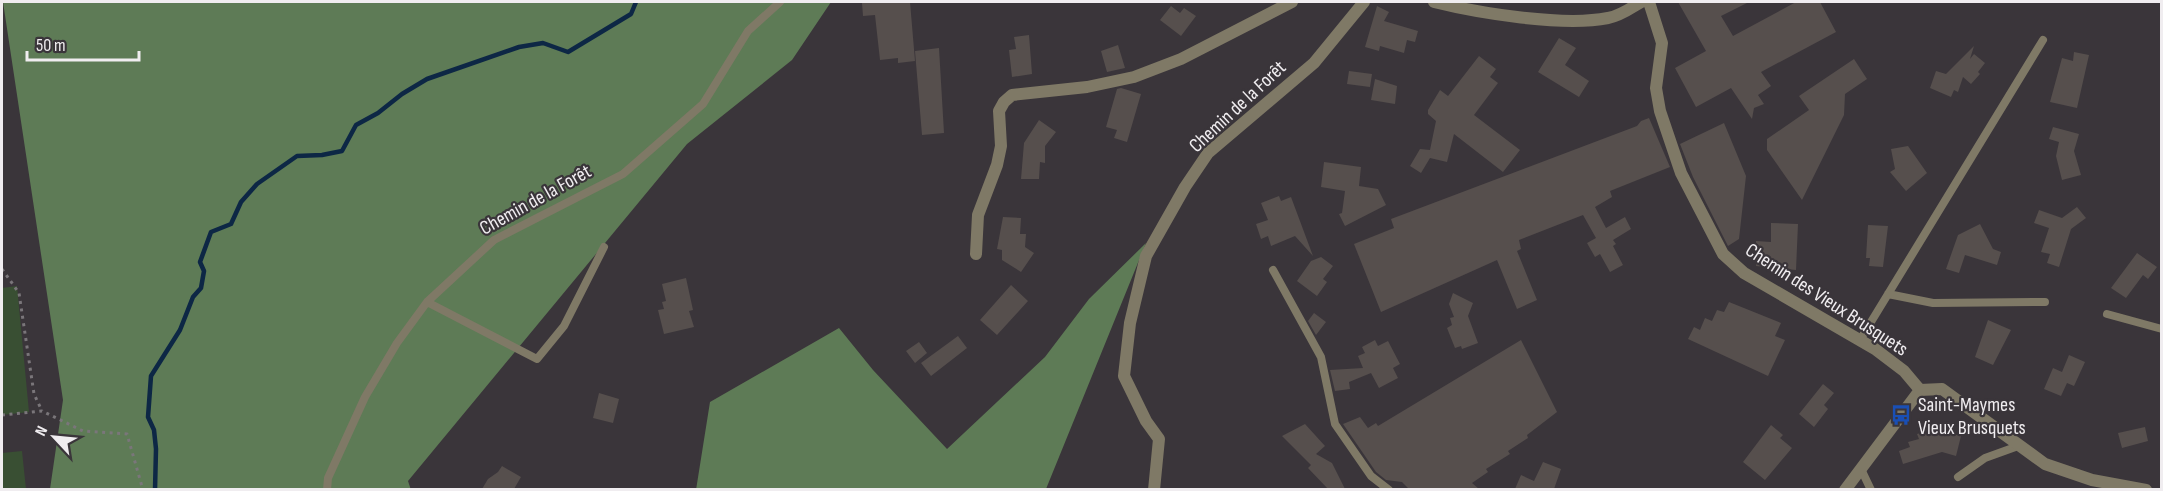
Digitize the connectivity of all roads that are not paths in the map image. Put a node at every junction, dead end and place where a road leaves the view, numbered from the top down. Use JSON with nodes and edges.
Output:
{"nodes":[{"id":1,"x":780,"y":2,"type":"edge"},
{"id":2,"x":1292,"y":2,"type":"edge"},
{"id":3,"x":1364,"y":2,"type":"edge"},
{"id":4,"x":1434,"y":2,"type":"edge"},
{"id":5,"x":1641,"y":2,"type":"edge"},
{"id":6,"x":1649,"y":2,"type":"edge"},
{"id":7,"x":2043,"y":40,"type":"dead end"},
{"id":8,"x":604,"y":247,"type":"dead end"},
{"id":9,"x":976,"y":254,"type":"dead end"},
{"id":10,"x":1273,"y":270,"type":"dead end"},
{"id":11,"x":1888,"y":294,"type":"junction"},
{"id":12,"x":427,"y":302,"type":"junction"},
{"id":13,"x":2045,"y":303,"type":"dead end"},
{"id":14,"x":2107,"y":314,"type":"dead end"},
{"id":15,"x":2162,"y":329,"type":"edge"},
{"id":16,"x":1860,"y":340,"type":"junction"},
{"id":17,"x":1920,"y":390,"type":"junction"},
{"id":18,"x":2021,"y":446,"type":"junction"},
{"id":19,"x":1860,"y":469,"type":"junction"},
{"id":20,"x":1958,"y":477,"type":"dead end"},
{"id":21,"x":327,"y":489,"type":"edge"},
{"id":22,"x":1154,"y":489,"type":"edge"},
{"id":23,"x":1389,"y":489,"type":"edge"},
{"id":24,"x":1845,"y":489,"type":"edge"},
{"id":25,"x":1871,"y":489,"type":"edge"},
{"id":26,"x":2144,"y":489,"type":"edge"}],
"edges":[{"from":1,"to":12,"type":"lane","name":"Chemin de la Forêt"},
{"from":2,"to":9,"type":"street"},
{"from":3,"to":22,"type":"street","name":"Chemin de la Forêt"},
{"from":4,"to":5,"type":"street"},
{"from":6,"to":16,"type":"street","name":"Chemin des Vieux Brusquets"},
{"from":7,"to":11,"type":"lane"},
{"from":8,"to":12,"type":"lane"},
{"from":10,"to":23,"type":"lane"},
{"from":11,"to":13,"type":"lane"},
{"from":11,"to":16,"type":"lane"},
{"from":12,"to":21,"type":"lane","name":"Chemin de la Forêt"},
{"from":14,"to":15,"type":"lane"},
{"from":16,"to":17,"type":"street","name":"Chemin des Vieux Brusquets"},
{"from":17,"to":18,"type":"street"},
{"from":17,"to":19,"type":"street"},
{"from":18,"to":20,"type":"lane"},
{"from":18,"to":26,"type":"street"},
{"from":19,"to":24,"type":"street"},
{"from":19,"to":25,"type":"lane"}]}
